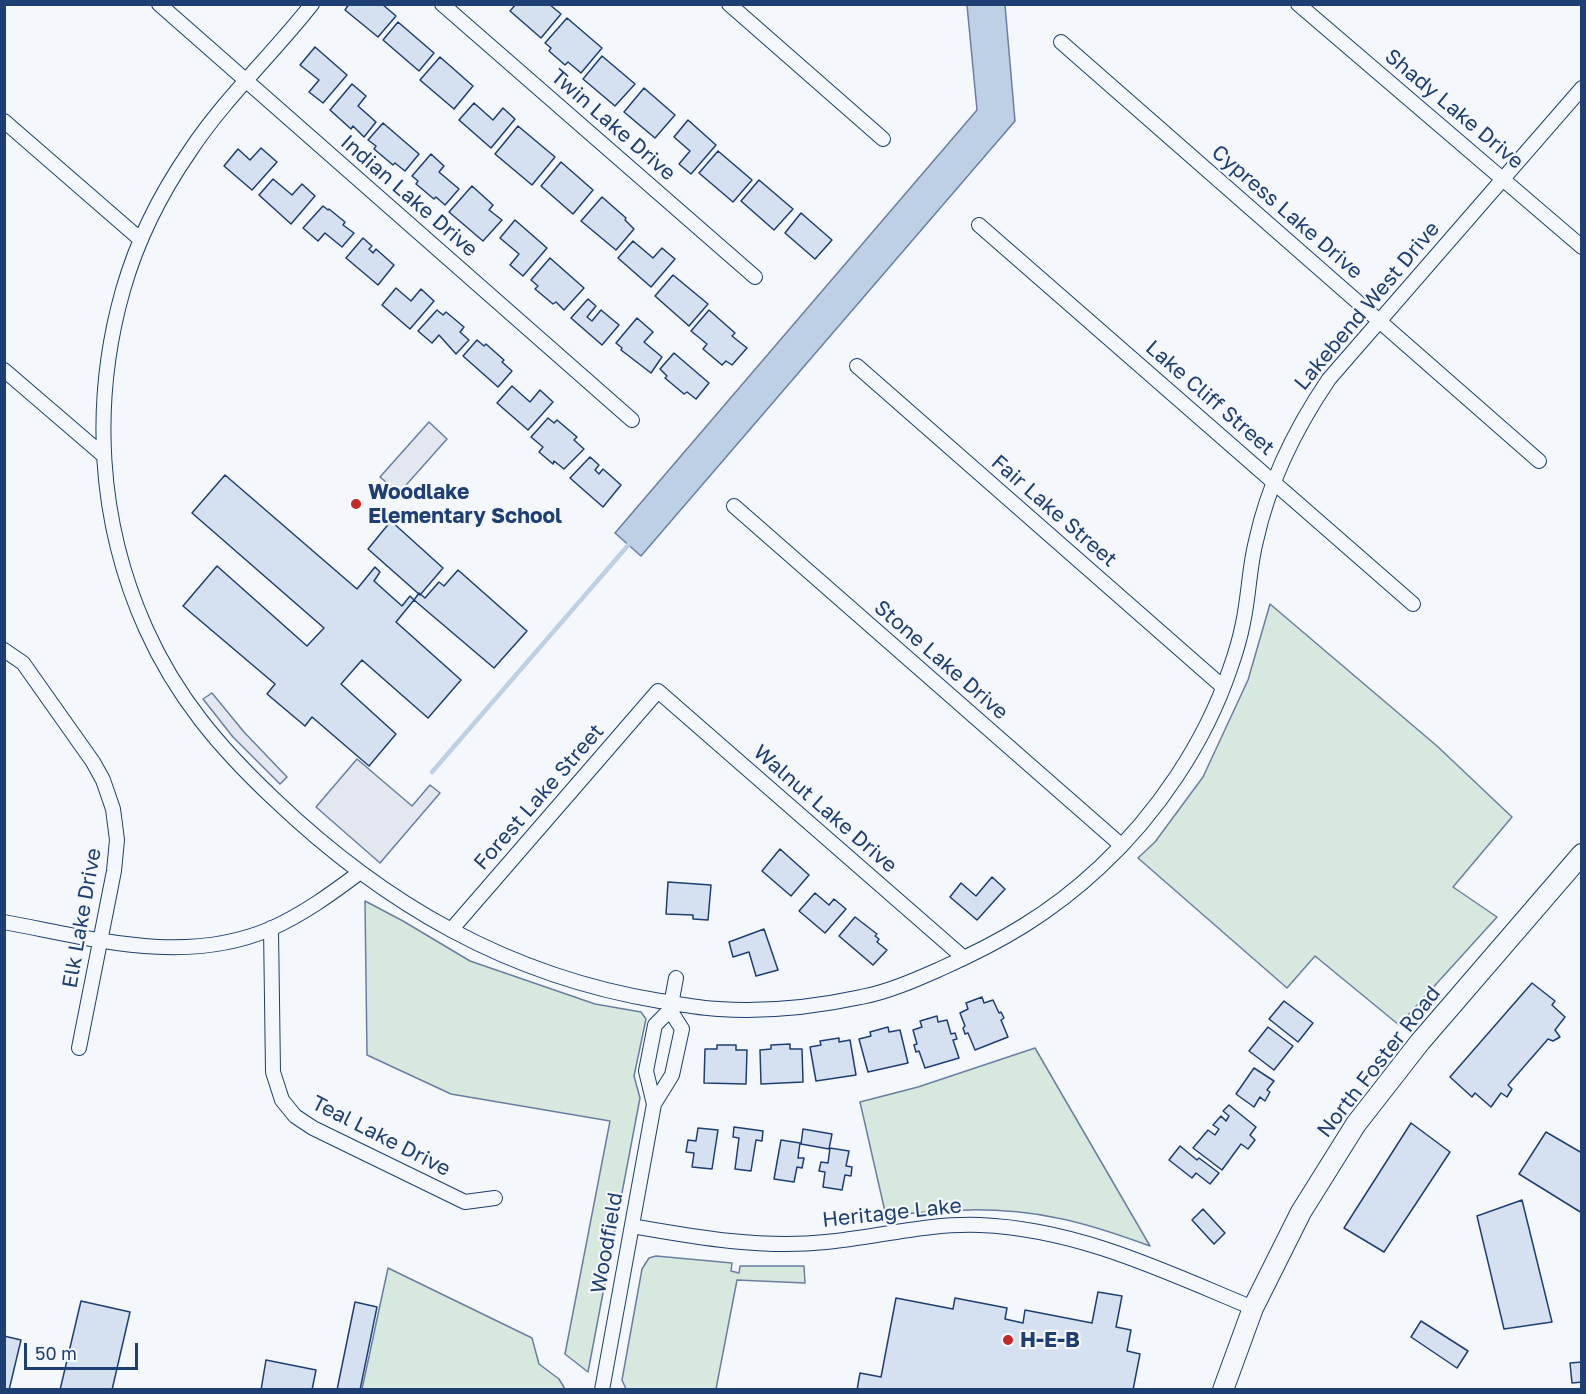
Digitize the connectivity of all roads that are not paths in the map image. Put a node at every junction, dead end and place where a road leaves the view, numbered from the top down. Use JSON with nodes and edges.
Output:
{"nodes":[{"id":1,"x":159,"y":4,"type":"edge"},
{"id":2,"x":312,"y":4,"type":"edge"},
{"id":3,"x":442,"y":4,"type":"edge"},
{"id":4,"x":729,"y":4,"type":"edge"},
{"id":5,"x":1298,"y":4,"type":"edge"},
{"id":6,"x":1061,"y":42,"type":"dead end"},
{"id":7,"x":246,"y":81,"type":"junction"},
{"id":8,"x":1581,"y":88,"type":"edge"},
{"id":9,"x":4,"y":121,"type":"edge"},
{"id":10,"x":883,"y":139,"type":"dead end"},
{"id":11,"x":1503,"y":178,"type":"junction"},
{"id":12,"x":979,"y":225,"type":"dead end"},
{"id":13,"x":141,"y":240,"type":"junction"},
{"id":14,"x":1581,"y":247,"type":"edge"},
{"id":15,"x":755,"y":278,"type":"dead end"},
{"id":16,"x":1379,"y":321,"type":"junction"},
{"id":17,"x":857,"y":366,"type":"dead end"},
{"id":18,"x":4,"y":370,"type":"edge"},
{"id":19,"x":632,"y":420,"type":"dead end"},
{"id":20,"x":103,"y":455,"type":"junction"},
{"id":21,"x":1539,"y":461,"type":"dead end"},
{"id":22,"x":1273,"y":481,"type":"junction"},
{"id":23,"x":734,"y":506,"type":"dead end"},
{"id":24,"x":1413,"y":604,"type":"dead end"},
{"id":25,"x":4,"y":650,"type":"edge"},
{"id":26,"x":1223,"y":687,"type":"junction"},
{"id":27,"x":658,"y":691,"type":"joint"},
{"id":28,"x":1121,"y":845,"type":"junction"},
{"id":29,"x":1581,"y":854,"type":"edge"},
{"id":30,"x":359,"y":873,"type":"junction"},
{"id":31,"x":4,"y":922,"type":"edge"},
{"id":32,"x":271,"y":928,"type":"junction"},
{"id":33,"x":452,"y":930,"type":"junction"},
{"id":34,"x":101,"y":940,"type":"junction"},
{"id":35,"x":964,"y":958,"type":"junction"},
{"id":36,"x":676,"y":978,"type":"dead end"},
{"id":37,"x":670,"y":1006,"type":"junction"},
{"id":38,"x":79,"y":1048,"type":"dead end"},
{"id":39,"x":654,"y":1104,"type":"junction"},
{"id":40,"x":495,"y":1198,"type":"dead end"},
{"id":41,"x":632,"y":1226,"type":"junction"},
{"id":42,"x":1253,"y":1308,"type":"junction"},
{"id":43,"x":602,"y":1389,"type":"edge"},
{"id":44,"x":1223,"y":1389,"type":"edge"}],
"edges":[{"from":1,"to":7,"type":"street","name":"Indian Lake Drive"},
{"from":2,"to":7,"type":"street","name":"Lakebend West Drive"},
{"from":3,"to":15,"type":"street","name":"Twin Lake Drive"},
{"from":4,"to":10,"type":"street"},
{"from":5,"to":11,"type":"street","name":"Shady Lake Drive"},
{"from":6,"to":16,"type":"street","name":"Cypress Lake Drive"},
{"from":7,"to":13,"type":"street","name":"Lakebend West Drive"},
{"from":7,"to":19,"type":"street","name":"Indian Lake Drive"},
{"from":8,"to":11,"type":"street","name":"Lakebend West Drive"},
{"from":9,"to":13,"type":"street"},
{"from":11,"to":14,"type":"street","name":"Shady Lake Drive"},
{"from":11,"to":16,"type":"street","name":"Lakebend West Drive"},
{"from":12,"to":22,"type":"street","name":"Lake Cliff Street"},
{"from":13,"to":20,"type":"street","name":"Lakebend West Drive"},
{"from":16,"to":21,"type":"street","name":"Cypress Lake Drive"},
{"from":16,"to":22,"type":"street","name":"Lakebend West Drive"},
{"from":17,"to":26,"type":"street","name":"Fair Lake Street"},
{"from":18,"to":20,"type":"street"},
{"from":20,"to":30,"type":"street","name":"Lakebend West Drive"},
{"from":22,"to":24,"type":"street","name":"Lake Cliff Street"},
{"from":22,"to":26,"type":"street","name":"Lakebend West Drive"},
{"from":23,"to":28,"type":"street","name":"Stone Lake Drive"},
{"from":25,"to":34,"type":"street","name":"Elk Lake Drive"},
{"from":26,"to":28,"type":"street","name":"Lakebend West Drive"},
{"from":27,"to":33,"type":"street","name":"Forest Lake Street"},
{"from":27,"to":35,"type":"street","name":"Walnut Lake Drive"},
{"from":28,"to":35,"type":"street","name":"Lakebend West Drive"},
{"from":29,"to":42,"type":"main road","name":"North Foster Road"},
{"from":30,"to":32,"type":"street"},
{"from":30,"to":33,"type":"street","name":"Lakebend West Drive"},
{"from":31,"to":34,"type":"street"},
{"from":32,"to":34,"type":"street"},
{"from":32,"to":40,"type":"street","name":"Teal Lake Drive"},
{"from":33,"to":37,"type":"street","name":"Lakebend West Drive"},
{"from":34,"to":38,"type":"street","name":"Elk Lake Drive"},
{"from":35,"to":37,"type":"street","name":"Lakebend West Drive"},
{"from":36,"to":37,"type":"street"},
{"from":37,"to":39,"type":"street","name":"Woodfield"},
{"from":37,"to":39,"type":"street","name":"Woodfield"},
{"from":39,"to":41,"type":"street","name":"Woodfield"},
{"from":41,"to":42,"type":"street","name":"Heritage Lake"},
{"from":41,"to":43,"type":"street","name":"Woodfield"},
{"from":42,"to":44,"type":"main road","name":"North Foster Road"}]}
